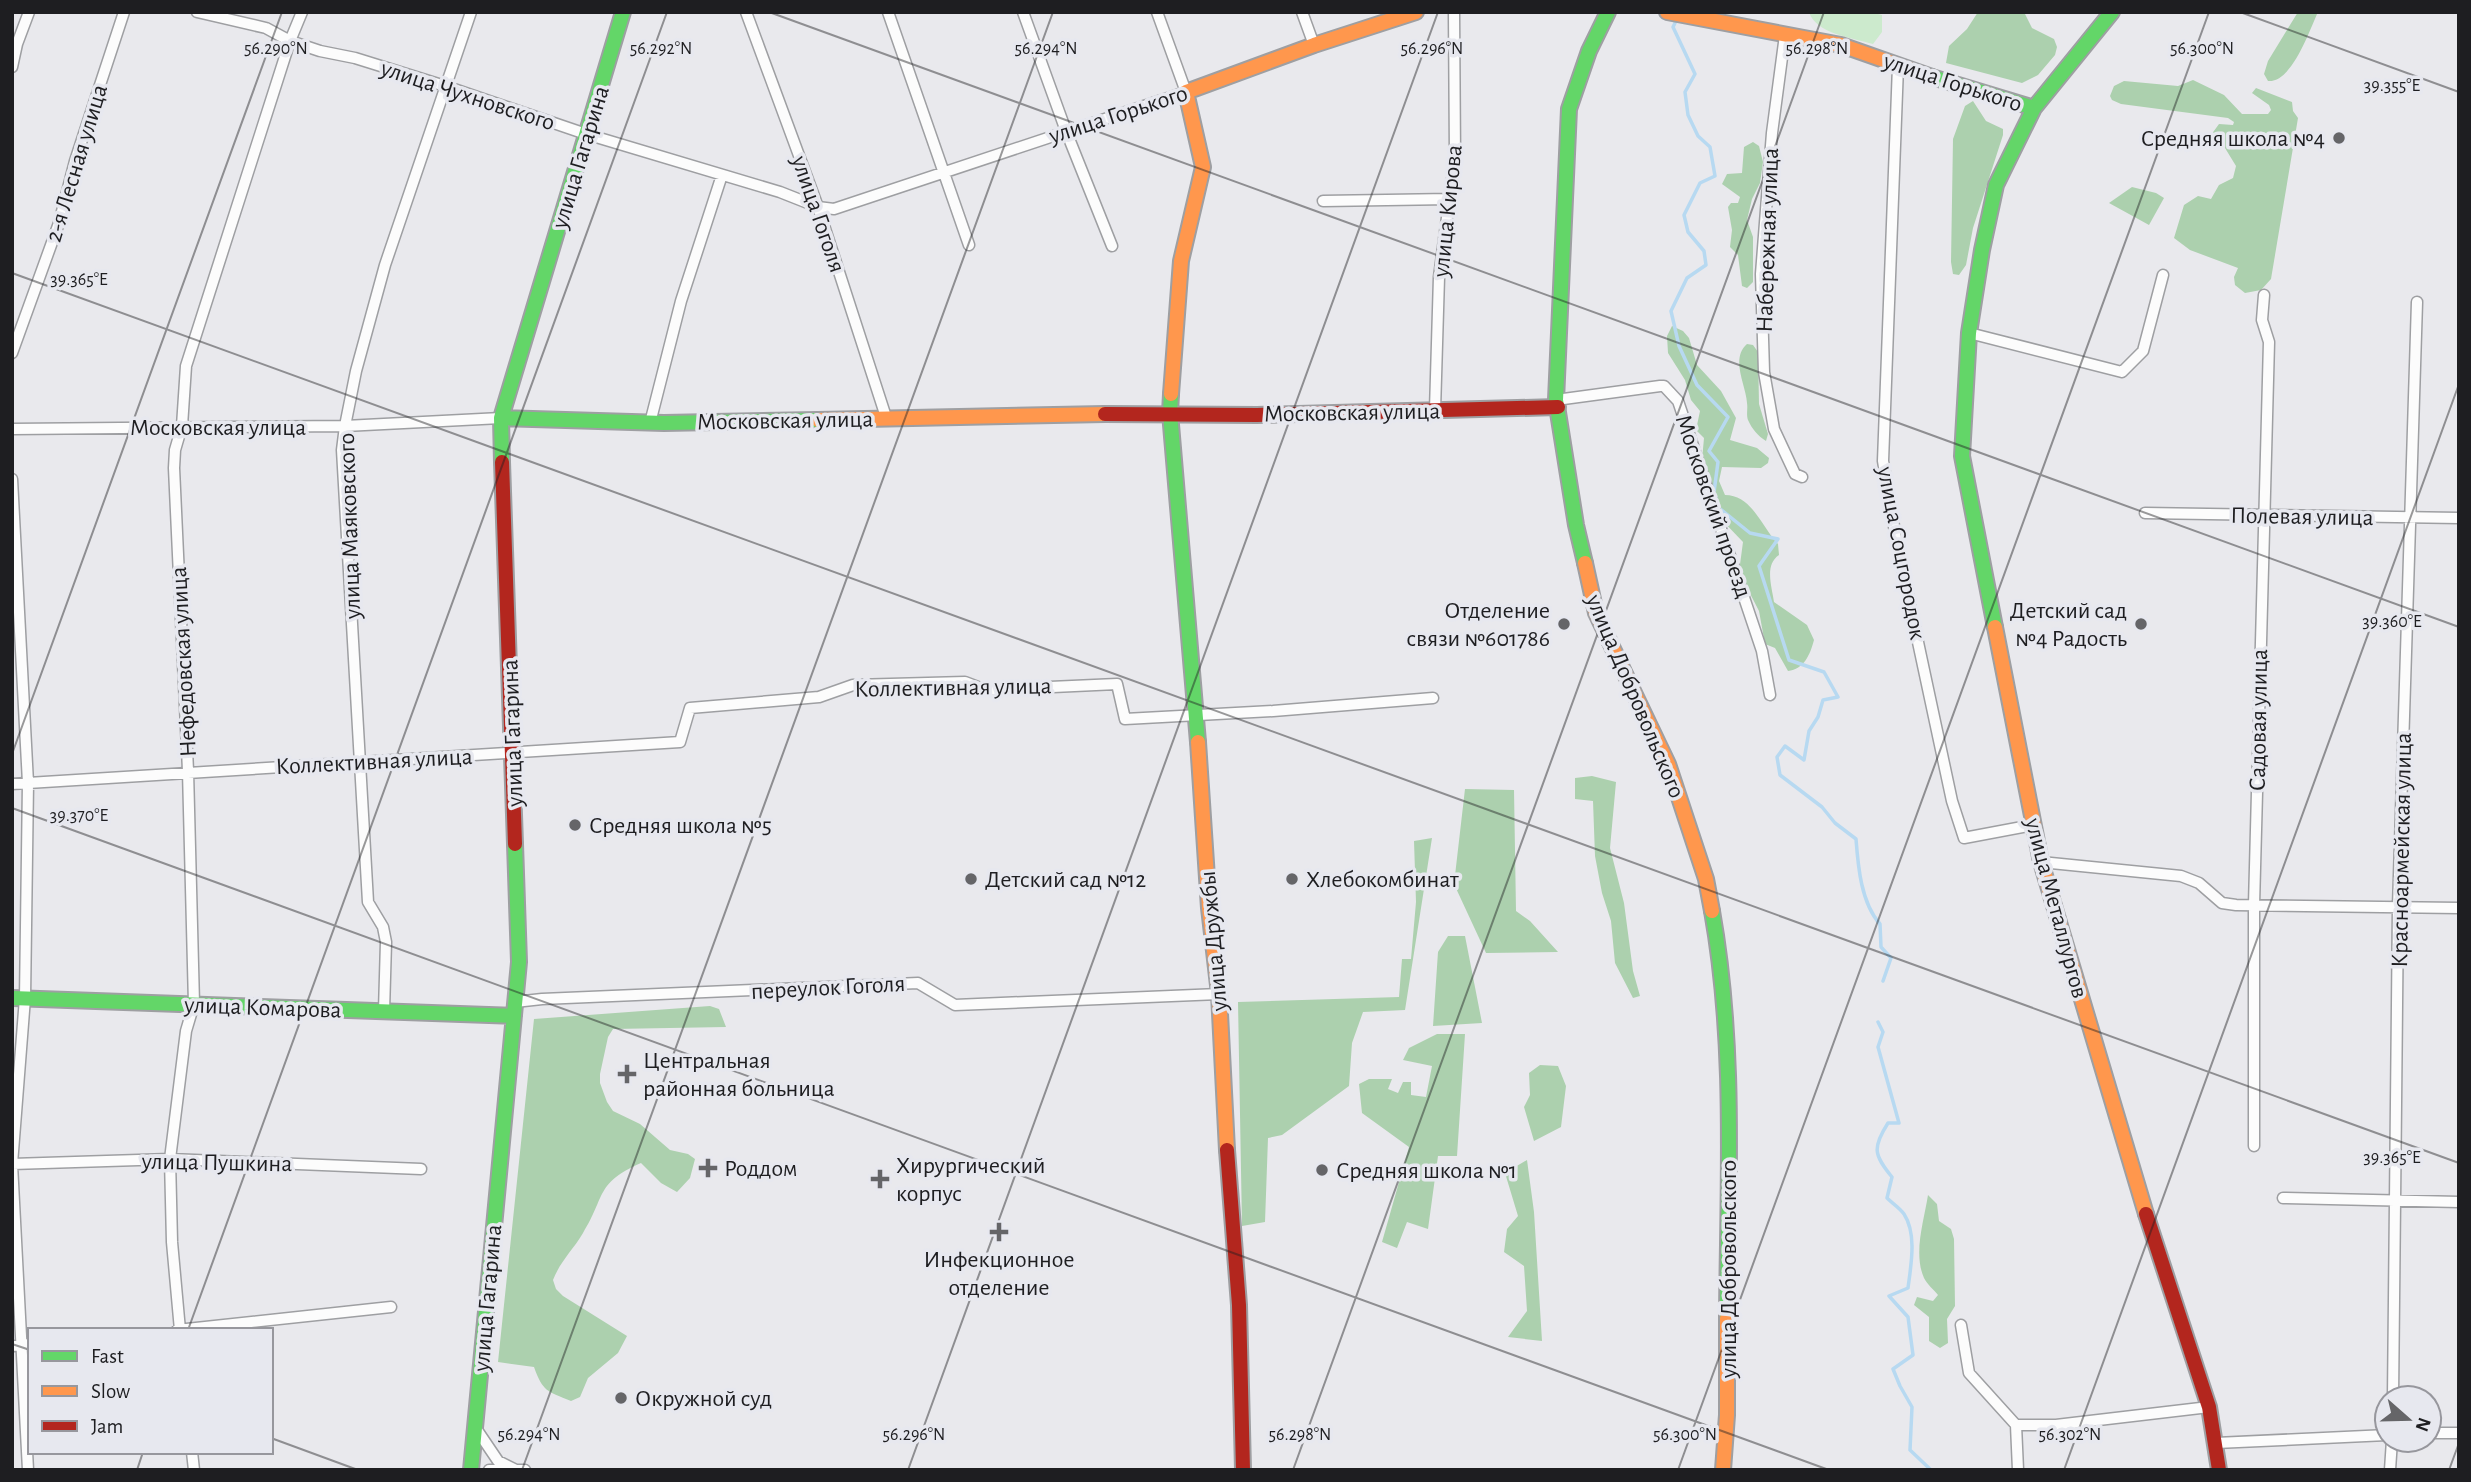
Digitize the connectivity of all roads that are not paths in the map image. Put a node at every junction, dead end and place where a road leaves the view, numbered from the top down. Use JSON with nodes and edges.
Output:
{"nodes":[{"id":1,"x":29,"y":12,"type":"edge"},
{"id":2,"x":124,"y":12,"type":"edge"},
{"id":3,"x":197,"y":12,"type":"edge"},
{"id":4,"x":302,"y":12,"type":"edge"},
{"id":5,"x":471,"y":12,"type":"edge"},
{"id":6,"x":623,"y":12,"type":"edge"},
{"id":7,"x":746,"y":12,"type":"edge"},
{"id":8,"x":888,"y":12,"type":"edge"},
{"id":9,"x":1023,"y":12,"type":"edge"},
{"id":10,"x":1157,"y":12,"type":"edge"},
{"id":11,"x":1302,"y":12,"type":"edge"},
{"id":12,"x":1416,"y":12,"type":"edge"},
{"id":13,"x":1454,"y":12,"type":"edge"},
{"id":14,"x":1608,"y":12,"type":"edge"},
{"id":15,"x":2112,"y":12,"type":"edge"},
{"id":16,"x":1675,"y":14,"type":"edge"},
{"id":17,"x":1785,"y":35,"type":"junction"},
{"id":18,"x":290,"y":40,"type":"junction"},
{"id":19,"x":1314,"y":45,"type":"junction"},
{"id":20,"x":1898,"y":66,"type":"junction"},
{"id":21,"x":12,"y":67,"type":"edge"},
{"id":22,"x":445,"y":86,"type":"junction"},
{"id":23,"x":1186,"y":92,"type":"junction"},
{"id":24,"x":2034,"y":108,"type":"junction"},
{"id":25,"x":1066,"y":131,"type":"junction"},
{"id":26,"x":586,"y":134,"type":"junction"},
{"id":27,"x":944,"y":173,"type":"junction"},
{"id":28,"x":722,"y":175,"type":"junction"},
{"id":29,"x":1450,"y":199,"type":"junction"},
{"id":30,"x":1323,"y":201,"type":"dead end"},
{"id":31,"x":818,"y":207,"type":"junction"},
{"id":32,"x":969,"y":245,"type":"dead end"},
{"id":33,"x":1112,"y":246,"type":"dead end"},
{"id":34,"x":2163,"y":275,"type":"dead end"},
{"id":35,"x":2264,"y":295,"type":"dead end"},
{"id":36,"x":2417,"y":302,"type":"dead end"},
{"id":37,"x":1969,"y":333,"type":"junction"},
{"id":38,"x":12,"y":353,"type":"edge"},
{"id":39,"x":1557,"y":404,"type":"junction"},
{"id":40,"x":1435,"y":410,"type":"junction"},
{"id":41,"x":1170,"y":413,"type":"junction"},
{"id":42,"x":886,"y":417,"type":"junction"},
{"id":43,"x":502,"y":418,"type":"junction"},
{"id":44,"x":650,"y":422,"type":"junction"},
{"id":45,"x":182,"y":426,"type":"junction"},
{"id":46,"x":345,"y":426,"type":"junction"},
{"id":47,"x":12,"y":429,"type":"edge"},
{"id":48,"x":1802,"y":477,"type":"dead end"},
{"id":49,"x":12,"y":479,"type":"edge"},
{"id":50,"x":2145,"y":513,"type":"dead end"},
{"id":51,"x":2263,"y":515,"type":"junction"},
{"id":52,"x":2409,"y":518,"type":"junction"},
{"id":53,"x":2459,"y":518,"type":"edge"},
{"id":54,"x":1770,"y":695,"type":"dead end"},
{"id":55,"x":1433,"y":698,"type":"dead end"},
{"id":56,"x":1196,"y":715,"type":"junction"},
{"id":57,"x":512,"y":754,"type":"junction"},
{"id":58,"x":359,"y":762,"type":"junction"},
{"id":59,"x":188,"y":771,"type":"junction"},
{"id":60,"x":12,"y":783,"type":"edge"},
{"id":61,"x":28,"y":783,"type":"junction"},
{"id":62,"x":2033,"y":825,"type":"junction"},
{"id":63,"x":2041,"y":862,"type":"junction"},
{"id":64,"x":2254,"y":905,"type":"junction"},
{"id":65,"x":2399,"y":907,"type":"junction"},
{"id":66,"x":2459,"y":908,"type":"edge"},
{"id":67,"x":1219,"y":994,"type":"junction"},
{"id":68,"x":19,"y":998,"type":"edge"},
{"id":69,"x":194,"y":1004,"type":"junction"},
{"id":70,"x":515,"y":1009,"type":"junction"},
{"id":71,"x":384,"y":1011,"type":"junction"},
{"id":72,"x":2255,"y":1146,"type":"dead end"},
{"id":73,"x":170,"y":1159,"type":"junction"},
{"id":74,"x":12,"y":1164,"type":"edge"},
{"id":75,"x":421,"y":1169,"type":"dead end"},
{"id":76,"x":2283,"y":1198,"type":"dead end"},
{"id":77,"x":2396,"y":1201,"type":"junction"},
{"id":78,"x":2459,"y":1202,"type":"edge"},
{"id":79,"x":391,"y":1307,"type":"dead end"},
{"id":80,"x":1961,"y":1325,"type":"dead end"},
{"id":81,"x":179,"y":1328,"type":"edge"},
{"id":82,"x":197,"y":1328,"type":"edge"},
{"id":83,"x":21,"y":1345,"type":"edge"},
{"id":84,"x":2393,"y":1384,"type":"edge"},
{"id":85,"x":2209,"y":1407,"type":"junction"},
{"id":86,"x":2016,"y":1425,"type":"junction"},
{"id":87,"x":475,"y":1427,"type":"junction"},
{"id":88,"x":2373,"y":1435,"type":"edge"},
{"id":89,"x":2216,"y":1443,"type":"junction"},
{"id":90,"x":27,"y":1470,"type":"edge"},
{"id":91,"x":471,"y":1470,"type":"edge"},
{"id":92,"x":489,"y":1470,"type":"edge"},
{"id":93,"x":516,"y":1470,"type":"edge"},
{"id":94,"x":525,"y":1470,"type":"edge"},
{"id":95,"x":1243,"y":1470,"type":"edge"},
{"id":96,"x":1723,"y":1470,"type":"edge"},
{"id":97,"x":2018,"y":1470,"type":"edge"},
{"id":98,"x":2219,"y":1470,"type":"edge"}],
"edges":[{"from":1,"to":21,"type":"street"},
{"from":2,"to":38,"type":"street","name":"2-я Лесная улица"},
{"from":3,"to":18,"type":"street","name":"улица Чухновского"},
{"from":4,"to":18,"type":"street","name":"Нефедовская улица"},
{"from":5,"to":22,"type":"street","name":"улица Маяковского"},
{"from":6,"to":26,"type":"street","name":"улица Гагарина"},
{"from":7,"to":31,"type":"street","name":"улица Гоголя"},
{"from":8,"to":27,"type":"street"},
{"from":9,"to":25,"type":"street"},
{"from":10,"to":23,"type":"street"},
{"from":11,"to":19,"type":"street"},
{"from":12,"to":19,"type":"street","name":"улица Горького"},
{"from":13,"to":29,"type":"street","name":"улица Кирова"},
{"from":14,"to":39,"type":"street","name":"улица Добровольского"},
{"from":15,"to":24,"type":"street","name":"улица Металлургов"},
{"from":16,"to":17,"type":"street","name":"улица Горького"},
{"from":17,"to":20,"type":"street","name":"улица Горького"},
{"from":17,"to":48,"type":"street","name":"Набережная улица"},
{"from":18,"to":22,"type":"street","name":"улица Чухновского"},
{"from":18,"to":45,"type":"street","name":"Нефедовская улица"},
{"from":19,"to":23,"type":"street","name":"улица Горького"},
{"from":20,"to":24,"type":"street","name":"улица Горького"},
{"from":20,"to":62,"type":"street","name":"улица Соцгородок"},
{"from":22,"to":26,"type":"street","name":"улица Чухновского"},
{"from":22,"to":46,"type":"street","name":"улица Маяковского"},
{"from":23,"to":25,"type":"street","name":"улица Горького"},
{"from":23,"to":41,"type":"street","name":"улица Дружбы"},
{"from":24,"to":37,"type":"street","name":"улица Металлургов"},
{"from":25,"to":27,"type":"street","name":"улица Горького"},
{"from":25,"to":33,"type":"street"},
{"from":26,"to":28,"type":"street","name":"улица Чухновского"},
{"from":26,"to":43,"type":"street","name":"улица Гагарина"},
{"from":27,"to":31,"type":"street","name":"улица Горького"},
{"from":27,"to":32,"type":"street"},
{"from":28,"to":31,"type":"street","name":"улица Чухновского"},
{"from":28,"to":44,"type":"street"},
{"from":29,"to":30,"type":"street"},
{"from":29,"to":40,"type":"street","name":"улица Кирова"},
{"from":31,"to":42,"type":"street","name":"улица Гоголя"},
{"from":34,"to":37,"type":"street"},
{"from":35,"to":51,"type":"street","name":"Садовая улица"},
{"from":36,"to":52,"type":"street","name":"Красноармейская улица"},
{"from":37,"to":62,"type":"street","name":"улица Металлургов"},
{"from":39,"to":40,"type":"street","name":"Московская улица"},
{"from":39,"to":54,"type":"street","name":"Московский проезд"},
{"from":39,"to":96,"type":"street","name":"улица Добровольского"},
{"from":40,"to":41,"type":"street","name":"Московская улица"},
{"from":41,"to":42,"type":"street","name":"Московская улица"},
{"from":41,"to":56,"type":"street","name":"улица Дружбы"},
{"from":42,"to":44,"type":"street","name":"Московская улица"},
{"from":43,"to":44,"type":"street","name":"Московская улица"},
{"from":43,"to":46,"type":"street","name":"Московская улица"},
{"from":43,"to":57,"type":"street","name":"улица Гагарина"},
{"from":45,"to":46,"type":"street","name":"Московская улица"},
{"from":45,"to":47,"type":"street","name":"Московская улица"},
{"from":45,"to":59,"type":"street","name":"Нефедовская улица"},
{"from":46,"to":58,"type":"street","name":"улица Маяковского"},
{"from":49,"to":61,"type":"street"},
{"from":50,"to":51,"type":"street","name":"Полевая улица"},
{"from":51,"to":52,"type":"street","name":"Полевая улица"},
{"from":51,"to":64,"type":"street","name":"Садовая улица"},
{"from":52,"to":53,"type":"street","name":"Полевая улица"},
{"from":52,"to":65,"type":"street","name":"Красноармейская улица"},
{"from":55,"to":56,"type":"street","name":"Коллективная улица"},
{"from":56,"to":57,"type":"street","name":"Коллективная улица"},
{"from":56,"to":67,"type":"street","name":"улица Дружбы"},
{"from":57,"to":58,"type":"street","name":"Коллективная улица"},
{"from":57,"to":70,"type":"street","name":"улица Гагарина"},
{"from":58,"to":59,"type":"street","name":"Коллективная улица"},
{"from":58,"to":71,"type":"street","name":"улица Маяковского"},
{"from":59,"to":61,"type":"street","name":"Коллективная улица"},
{"from":59,"to":69,"type":"street","name":"Нефедовская улица"},
{"from":60,"to":61,"type":"street","name":"Коллективная улица"},
{"from":61,"to":68,"type":"street"},
{"from":62,"to":63,"type":"street","name":"улица Металлургов"},
{"from":63,"to":64,"type":"street"},
{"from":63,"to":85,"type":"street","name":"улица Металлургов"},
{"from":64,"to":65,"type":"street"},
{"from":64,"to":72,"type":"street","name":"Садовая улица"},
{"from":65,"to":66,"type":"street"},
{"from":65,"to":77,"type":"street","name":"Красноармейская улица"},
{"from":67,"to":70,"type":"street","name":"переулок Гоголя"},
{"from":67,"to":95,"type":"street","name":"улица Дружбы"},
{"from":68,"to":69,"type":"street","name":"улица Комарова"},
{"from":68,"to":74,"type":"street"},
{"from":69,"to":71,"type":"street","name":"улица Комарова"},
{"from":69,"to":73,"type":"street","name":"Нефедовская улица"},
{"from":70,"to":71,"type":"street","name":"улица Комарова"},
{"from":70,"to":87,"type":"street","name":"улица Гагарина"},
{"from":73,"to":74,"type":"street","name":"улица Пушкина"},
{"from":73,"to":75,"type":"street","name":"улица Пушкина"},
{"from":73,"to":81,"type":"street","name":"Нефедовская улица"},
{"from":74,"to":83,"type":"street"},
{"from":76,"to":77,"type":"street"},
{"from":77,"to":78,"type":"street"},
{"from":77,"to":84,"type":"street","name":"Красноармейская улица"},
{"from":79,"to":82,"type":"street"},
{"from":80,"to":86,"type":"street"},
{"from":83,"to":90,"type":"street"},
{"from":85,"to":86,"type":"street"},
{"from":85,"to":89,"type":"street","name":"улица Металлургов"},
{"from":86,"to":97,"type":"street"},
{"from":87,"to":91,"type":"street","name":"улица Гагарина"},
{"from":87,"to":93,"type":"street"},
{"from":88,"to":89,"type":"street"},
{"from":89,"to":98,"type":"street","name":"улица Металлургов"},
{"from":92,"to":93,"type":"street"},
{"from":93,"to":94,"type":"street"}]}
